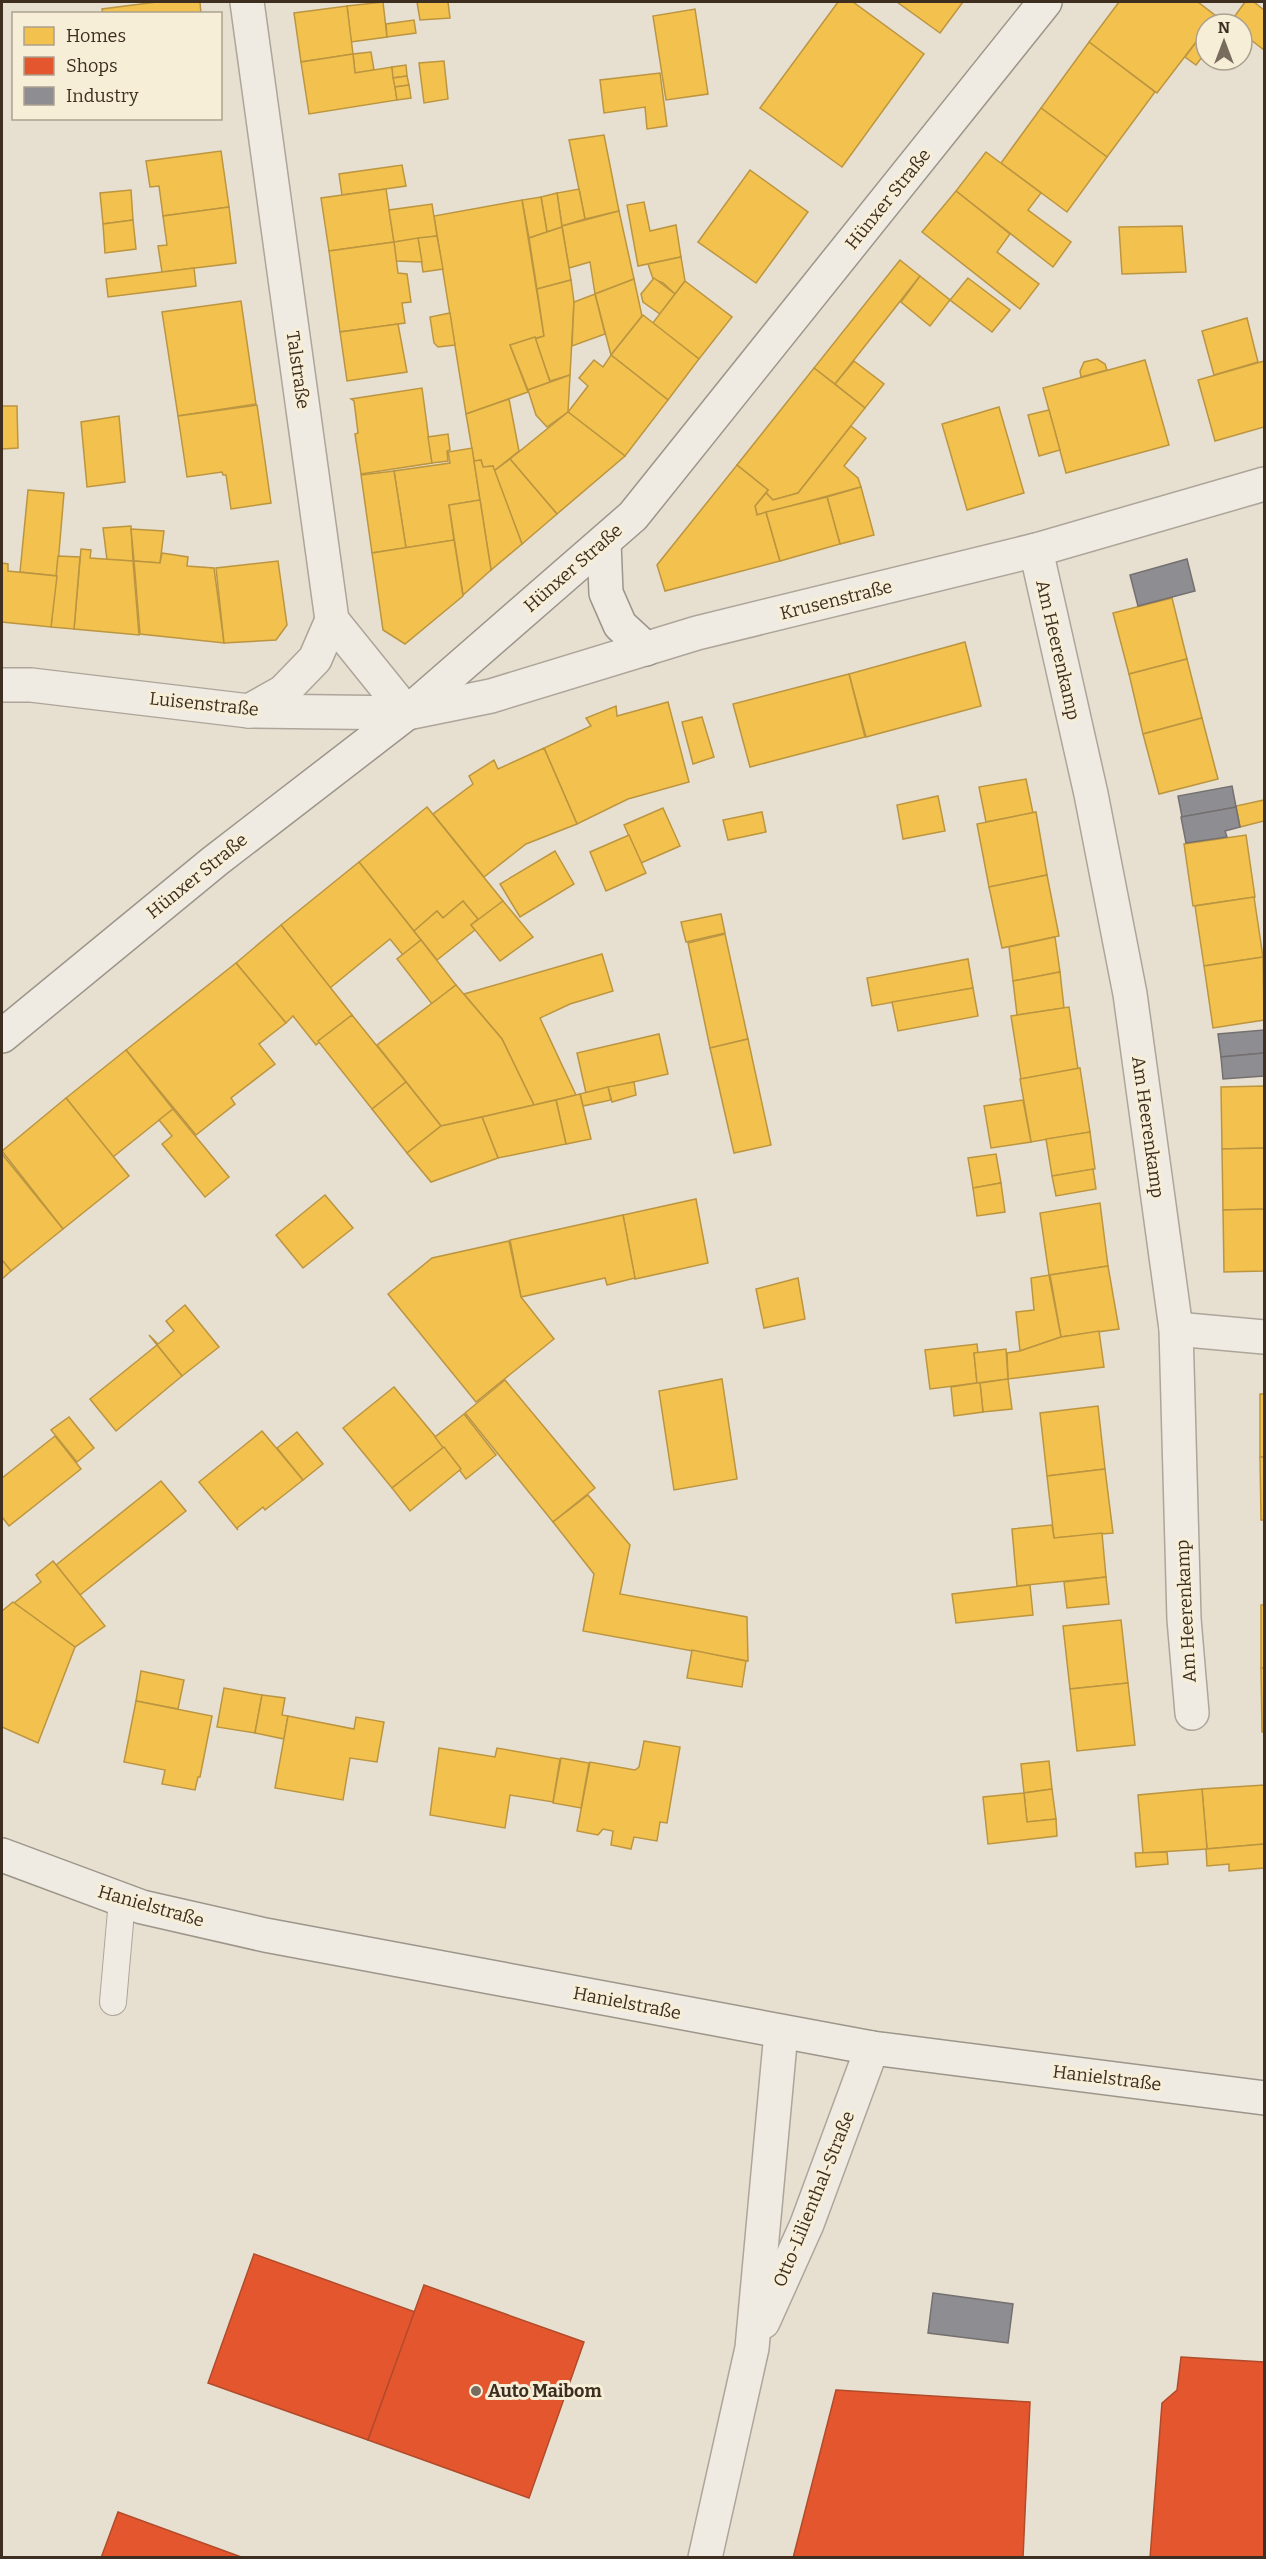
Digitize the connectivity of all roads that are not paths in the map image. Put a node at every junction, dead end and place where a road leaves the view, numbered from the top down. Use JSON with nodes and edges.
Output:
{"nodes":[{"id":1,"x":247,"y":2,"type":"edge"},
{"id":2,"x":1046,"y":2,"type":"edge"},
{"id":3,"x":1264,"y":484,"type":"edge"},
{"id":4,"x":603,"y":542,"type":"junction"},
{"id":5,"x":1036,"y":550,"type":"junction"},
{"id":6,"x":332,"y":620,"type":"junction"},
{"id":7,"x":646,"y":649,"type":"junction"},
{"id":8,"x":2,"y":685,"type":"edge"},
{"id":9,"x":249,"y":711,"type":"junction"},
{"id":10,"x":407,"y":713,"type":"junction"},
{"id":11,"x":2,"y":1036,"type":"edge"},
{"id":12,"x":1176,"y":1329,"type":"junction"},
{"id":13,"x":1264,"y":1337,"type":"edge"},
{"id":14,"x":1192,"y":1713,"type":"dead end"},
{"id":15,"x":2,"y":1855,"type":"edge"},
{"id":16,"x":122,"y":1900,"type":"junction"},
{"id":17,"x":113,"y":2002,"type":"dead end"},
{"id":18,"x":781,"y":2032,"type":"junction"},
{"id":19,"x":872,"y":2048,"type":"junction"},
{"id":20,"x":1264,"y":2098,"type":"edge"},
{"id":21,"x":752,"y":2348,"type":"junction"},
{"id":22,"x":705,"y":2558,"type":"edge"}],
"edges":[{"from":1,"to":6,"type":"street","name":"Talstraße"},
{"from":2,"to":4,"type":"street","name":"Hünxer Straße"},
{"from":3,"to":5,"type":"street","name":"Krusenstraße"},
{"from":4,"to":7,"type":"street"},
{"from":4,"to":10,"type":"street","name":"Hünxer Straße"},
{"from":5,"to":7,"type":"street","name":"Krusenstraße"},
{"from":5,"to":12,"type":"street","name":"Am Heerenkamp"},
{"from":6,"to":9,"type":"street"},
{"from":6,"to":10,"type":"street"},
{"from":7,"to":10,"type":"street","name":"Krusenstraße"},
{"from":8,"to":9,"type":"street","name":"Luisenstraße"},
{"from":9,"to":10,"type":"street","name":"Luisenstraße"},
{"from":10,"to":11,"type":"street","name":"Hünxer Straße"},
{"from":12,"to":13,"type":"street"},
{"from":12,"to":14,"type":"street","name":"Am Heerenkamp"},
{"from":15,"to":16,"type":"street","name":"Hanielstraße"},
{"from":16,"to":17,"type":"lane"},
{"from":16,"to":18,"type":"street","name":"Hanielstraße"},
{"from":18,"to":19,"type":"street","name":"Hanielstraße"},
{"from":18,"to":21,"type":"street","name":"Otto-Lilienthal-Straße"},
{"from":19,"to":20,"type":"street","name":"Hanielstraße"},
{"from":19,"to":21,"type":"street","name":"Otto-Lilienthal-Straße"},
{"from":21,"to":22,"type":"street","name":"Otto-Lilienthal-Straße"}]}
